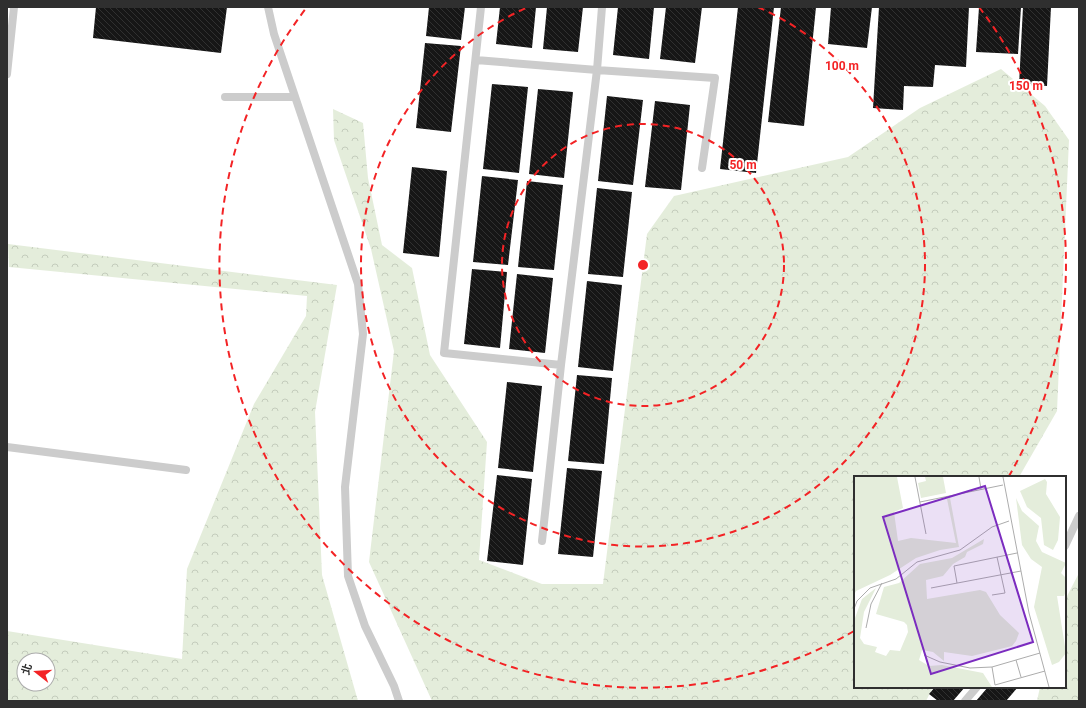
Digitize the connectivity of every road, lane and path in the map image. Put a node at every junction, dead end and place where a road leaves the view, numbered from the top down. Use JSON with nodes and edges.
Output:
{"nodes":[{"id":1,"x":14,"y":7,"type":"edge"},
{"id":2,"x":268,"y":7,"type":"edge"},
{"id":3,"x":481,"y":7,"type":"edge"},
{"id":4,"x":602,"y":7,"type":"edge"},
{"id":5,"x":9,"y":28,"type":"edge"},
{"id":6,"x":476,"y":60,"type":"junction"},
{"id":7,"x":597,"y":70,"type":"junction"},
{"id":8,"x":7,"y":74,"type":"edge"},
{"id":9,"x":225,"y":97,"type":"dead end"},
{"id":10,"x":295,"y":97,"type":"junction"},
{"id":11,"x":702,"y":168,"type":"dead end"},
{"id":12,"x":561,"y":365,"type":"junction"},
{"id":13,"x":7,"y":447,"type":"edge"},
{"id":14,"x":186,"y":470,"type":"dead end"},
{"id":15,"x":1079,"y":516,"type":"edge"},
{"id":16,"x":542,"y":541,"type":"dead end"},
{"id":17,"x":1066,"y":544,"type":"edge"},
{"id":18,"x":976,"y":688,"type":"edge"},
{"id":19,"x":399,"y":701,"type":"edge"},
{"id":20,"x":965,"y":701,"type":"edge"}],
"edges":[{"from":1,"to":5,"type":"lane"},
{"from":2,"to":10,"type":"lane"},
{"from":3,"to":6,"type":"lane"},
{"from":4,"to":7,"type":"lane"},
{"from":5,"to":8,"type":"lane"},
{"from":6,"to":7,"type":"lane"},
{"from":6,"to":12,"type":"lane"},
{"from":7,"to":11,"type":"lane"},
{"from":7,"to":12,"type":"lane"},
{"from":9,"to":10,"type":"lane"},
{"from":10,"to":19,"type":"lane"},
{"from":12,"to":16,"type":"lane"},
{"from":13,"to":14,"type":"lane"},
{"from":15,"to":17,"type":"lane"},
{"from":18,"to":20,"type":"lane"}]}
